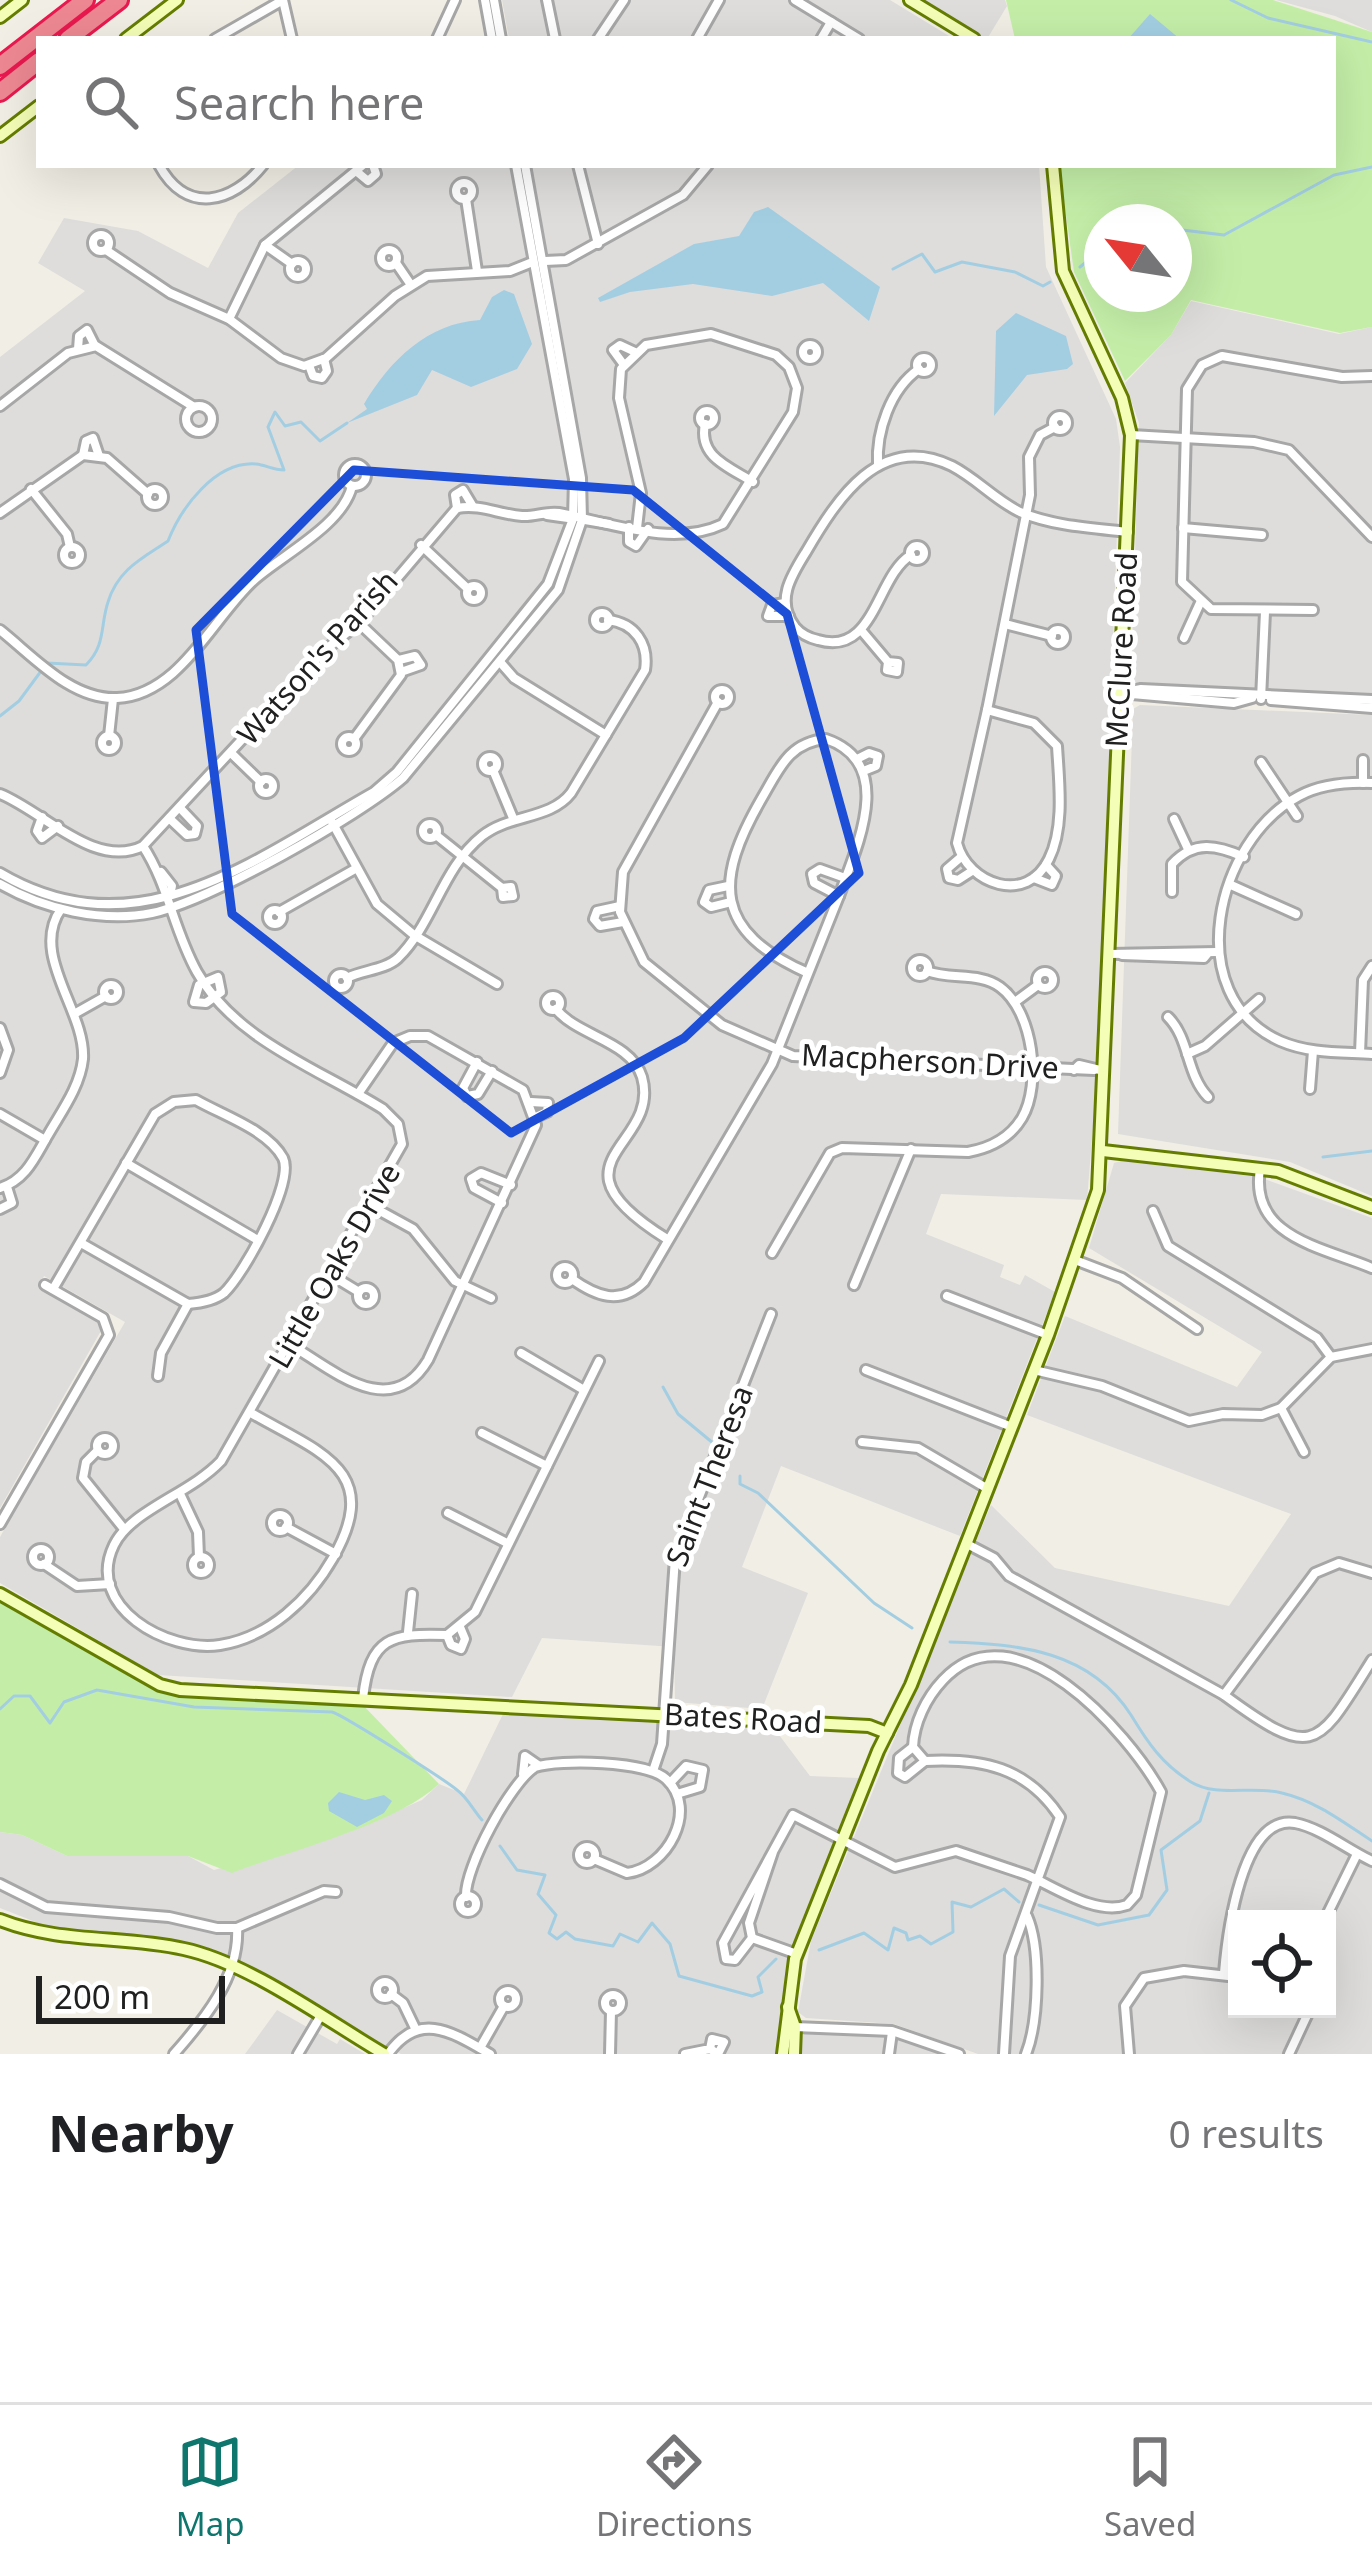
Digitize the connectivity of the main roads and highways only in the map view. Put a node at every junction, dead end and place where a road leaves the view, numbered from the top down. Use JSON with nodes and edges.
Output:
{"nodes":[{"id":1,"x":85,"y":0,"type":"edge"},
{"id":2,"x":118,"y":0,"type":"edge"},
{"id":3,"x":38,"y":36,"type":"edge"},
{"id":4,"x":72,"y":36,"type":"edge"},
{"id":5,"x":36,"y":37,"type":"edge"},
{"id":6,"x":36,"y":64,"type":"edge"},
{"id":7,"x":0,"y":65,"type":"edge"},
{"id":8,"x":0,"y":92,"type":"edge"}],
"edges":[{"from":1,"to":3,"type":"highway"},
{"from":2,"to":4,"type":"highway"},
{"from":5,"to":7,"type":"highway"},
{"from":6,"to":8,"type":"highway"}]}
